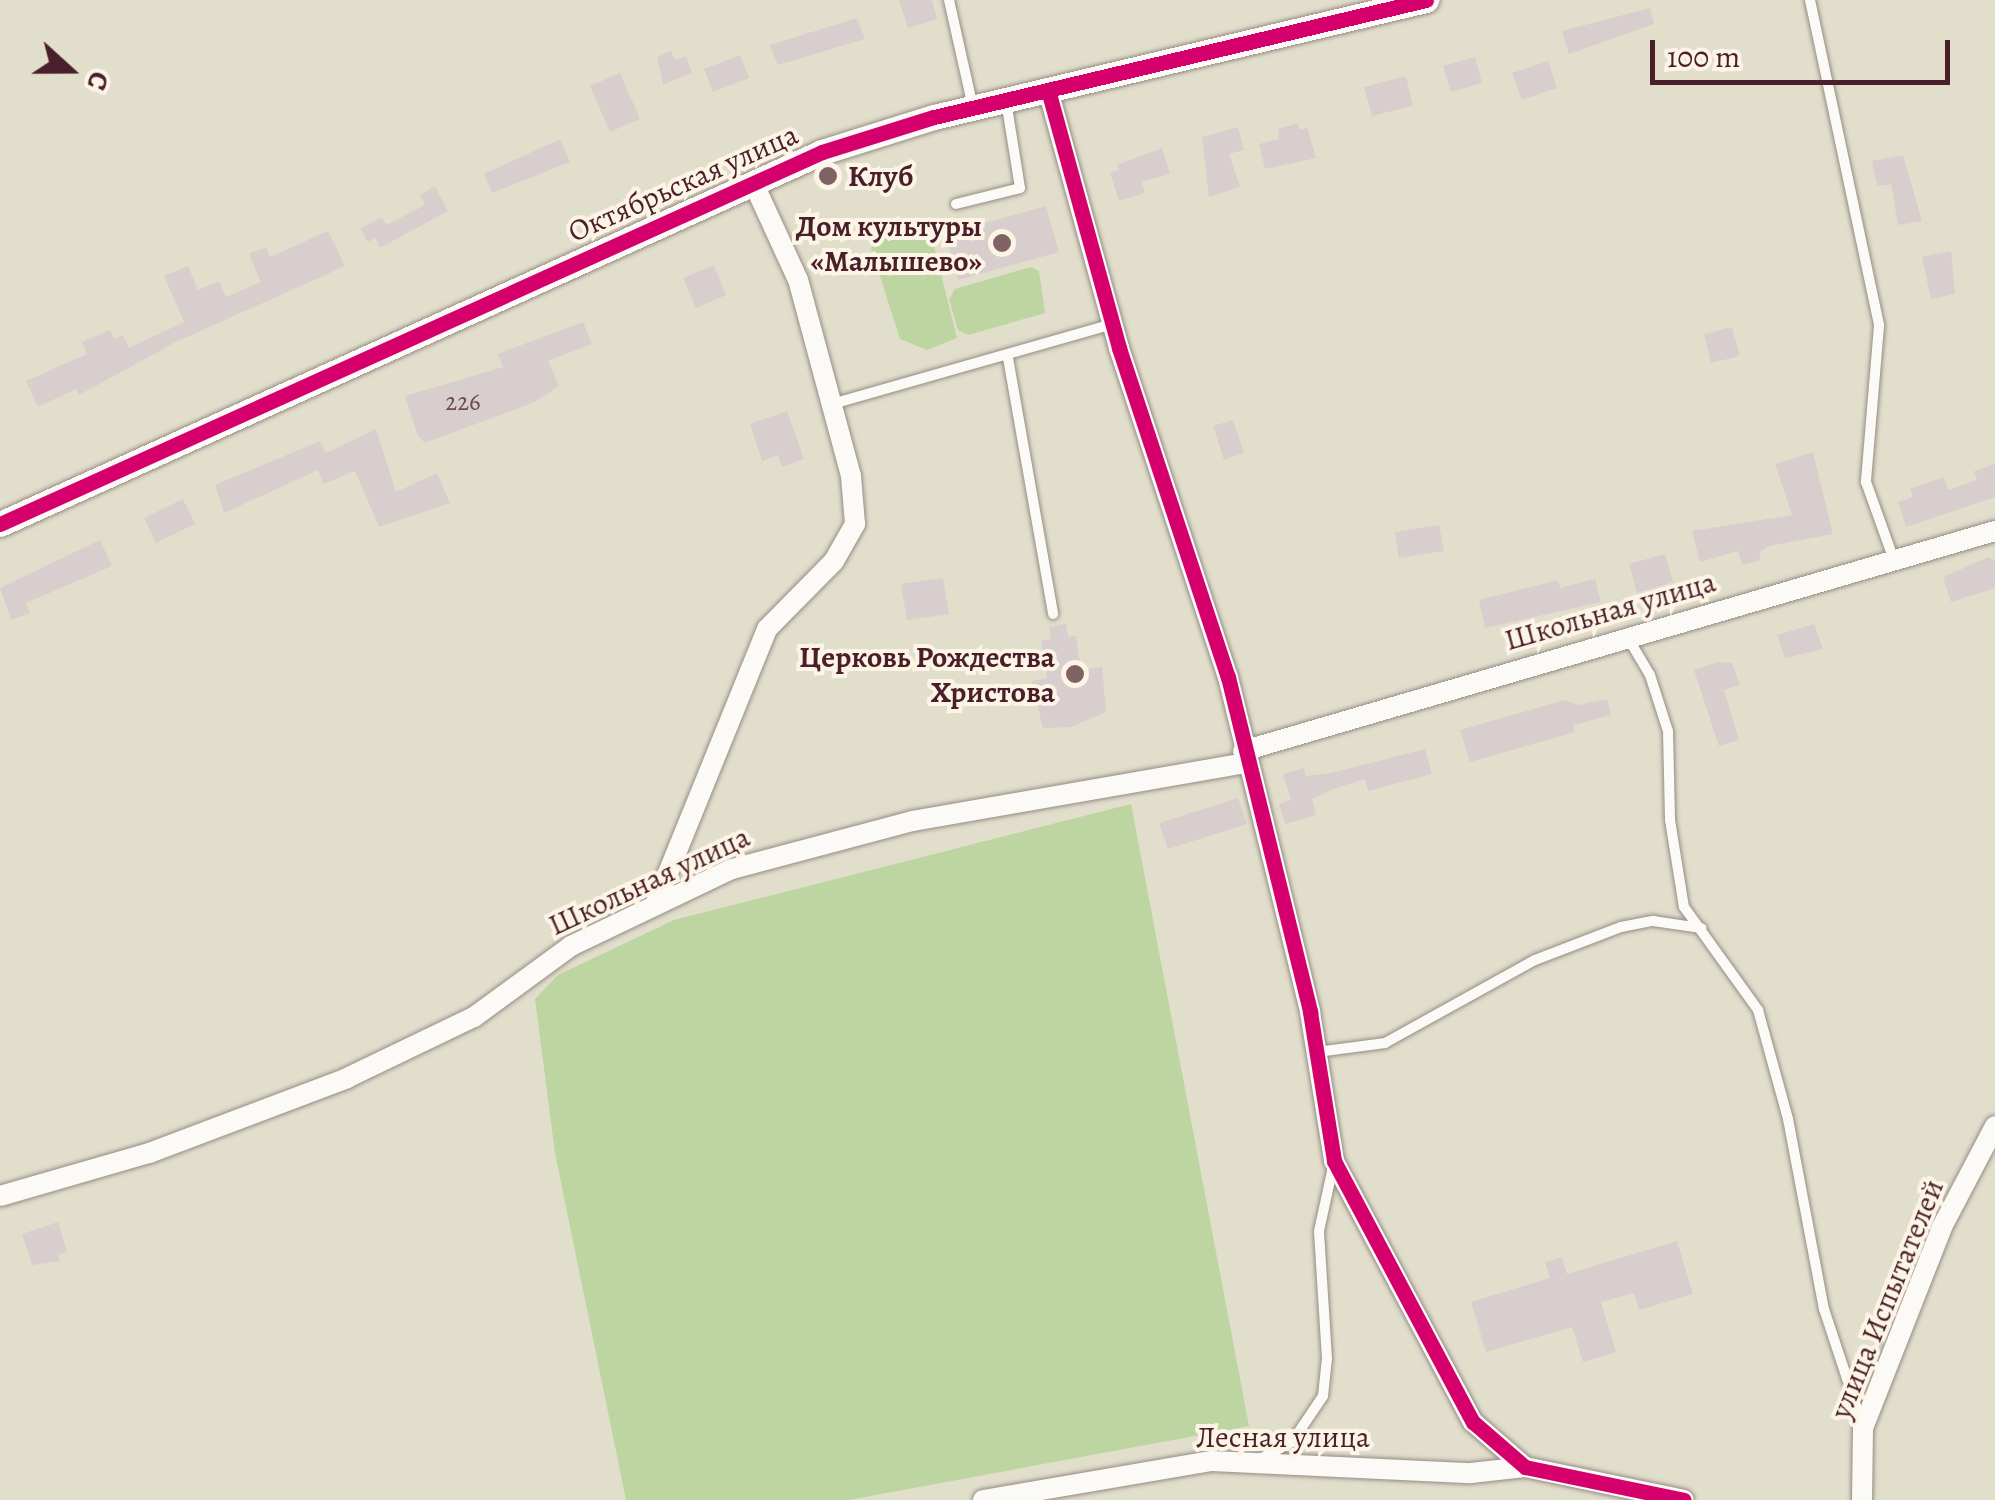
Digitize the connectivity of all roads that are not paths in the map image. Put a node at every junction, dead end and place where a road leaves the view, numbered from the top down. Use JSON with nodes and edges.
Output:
{"nodes":[{"id":1,"x":949,"y":0,"type":"edge"},
{"id":2,"x":1426,"y":0,"type":"edge"},
{"id":3,"x":1810,"y":0,"type":"edge"},
{"id":4,"x":1048,"y":90,"type":"junction"},
{"id":5,"x":1006,"y":100,"type":"junction"},
{"id":6,"x":973,"y":108,"type":"junction"},
{"id":7,"x":753,"y":182,"type":"junction"},
{"id":8,"x":956,"y":204,"type":"dead end"},
{"id":9,"x":1112,"y":324,"type":"junction"},
{"id":10,"x":1008,"y":358,"type":"junction"},
{"id":11,"x":832,"y":404,"type":"junction"},
{"id":12,"x":0,"y":524,"type":"edge"},
{"id":13,"x":1995,"y":532,"type":"edge"},
{"id":14,"x":1894,"y":560,"type":"junction"},
{"id":15,"x":1053,"y":614,"type":"dead end"},
{"id":16,"x":1628,"y":638,"type":"junction"},
{"id":17,"x":1244,"y":757,"type":"junction"},
{"id":18,"x":655,"y":905,"type":"junction"},
{"id":19,"x":1701,"y":928,"type":"junction"},
{"id":20,"x":1316,"y":1052,"type":"junction"},
{"id":21,"x":1995,"y":1126,"type":"edge"},
{"id":22,"x":1334,"y":1161,"type":"junction"},
{"id":23,"x":0,"y":1196,"type":"edge"},
{"id":24,"x":1863,"y":1428,"type":"junction"},
{"id":25,"x":1253,"y":1463,"type":"junction"},
{"id":26,"x":1525,"y":1467,"type":"junction"},
{"id":27,"x":982,"y":1500,"type":"edge"},
{"id":28,"x":1684,"y":1500,"type":"edge"},
{"id":29,"x":1862,"y":1500,"type":"edge"}],
"edges":[{"from":1,"to":6,"type":"lane"},
{"from":2,"to":4,"type":"street","name":"Октябрьская улица"},
{"from":3,"to":14,"type":"lane"},
{"from":4,"to":5,"type":"street","name":"Октябрьская улица"},
{"from":4,"to":9,"type":"street"},
{"from":5,"to":6,"type":"street","name":"Октябрьская улица"},
{"from":5,"to":8,"type":"lane"},
{"from":6,"to":7,"type":"street","name":"Октябрьская улица"},
{"from":7,"to":11,"type":"street"},
{"from":7,"to":12,"type":"street","name":"Октябрьская улица"},
{"from":9,"to":10,"type":"lane"},
{"from":9,"to":17,"type":"street"},
{"from":10,"to":11,"type":"lane"},
{"from":10,"to":15,"type":"lane"},
{"from":11,"to":18,"type":"street"},
{"from":13,"to":14,"type":"street","name":"Школьная улица"},
{"from":14,"to":16,"type":"street","name":"Школьная улица"},
{"from":16,"to":17,"type":"street","name":"Школьная улица"},
{"from":16,"to":19,"type":"lane"},
{"from":17,"to":18,"type":"street","name":"Школьная улица"},
{"from":17,"to":20,"type":"street"},
{"from":18,"to":23,"type":"street","name":"Школьная улица"},
{"from":19,"to":20,"type":"lane"},
{"from":19,"to":24,"type":"lane"},
{"from":20,"to":22,"type":"street"},
{"from":21,"to":24,"type":"street","name":"улица Испытателей"},
{"from":22,"to":25,"type":"lane"},
{"from":22,"to":26,"type":"street"},
{"from":24,"to":29,"type":"street","name":"улица Испытателей"},
{"from":25,"to":26,"type":"street","name":"Лесная улица"},
{"from":25,"to":27,"type":"street","name":"Лесная улица"},
{"from":26,"to":28,"type":"street"}]}
